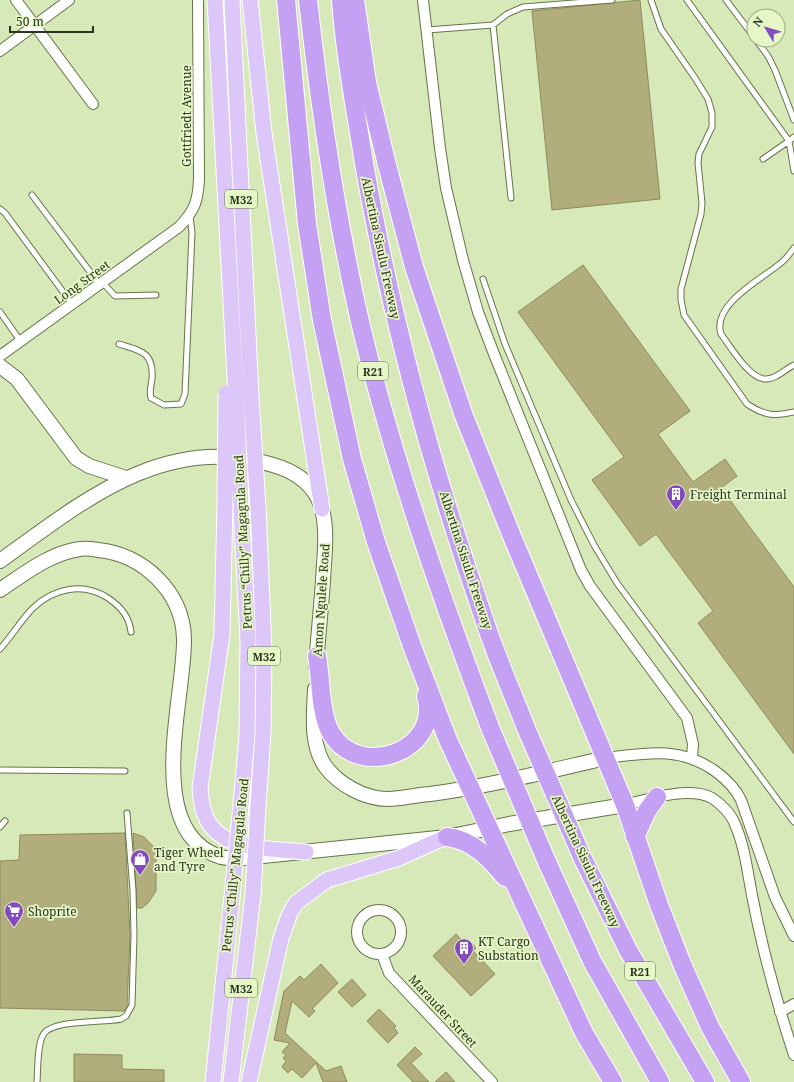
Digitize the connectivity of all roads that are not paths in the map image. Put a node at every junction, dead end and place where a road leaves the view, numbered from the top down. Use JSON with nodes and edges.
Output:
{"nodes":[{"id":1,"x":16,"y":0,"type":"edge"},
{"id":2,"x":69,"y":0,"type":"edge"},
{"id":3,"x":198,"y":0,"type":"edge"},
{"id":4,"x":215,"y":0,"type":"edge"},
{"id":5,"x":232,"y":0,"type":"edge"},
{"id":6,"x":250,"y":0,"type":"edge"},
{"id":7,"x":286,"y":0,"type":"edge"},
{"id":8,"x":308,"y":0,"type":"edge"},
{"id":9,"x":341,"y":0,"type":"edge"},
{"id":10,"x":355,"y":0,"type":"edge"},
{"id":11,"x":423,"y":0,"type":"edge"},
{"id":12,"x":612,"y":0,"type":"edge"},
{"id":13,"x":651,"y":0,"type":"edge"},
{"id":14,"x":687,"y":0,"type":"edge"},
{"id":15,"x":726,"y":0,"type":"edge"},
{"id":16,"x":493,"y":25,"type":"junction"},
{"id":17,"x":35,"y":26,"type":"junction"},
{"id":18,"x":746,"y":26,"type":"edge"},
{"id":19,"x":427,"y":30,"type":"junction"},
{"id":20,"x":762,"y":48,"type":"edge"},
{"id":21,"x":0,"y":51,"type":"edge"},
{"id":22,"x":93,"y":104,"type":"dead end"},
{"id":23,"x":794,"y":120,"type":"edge"},
{"id":24,"x":794,"y":137,"type":"edge"},
{"id":25,"x":788,"y":141,"type":"junction"},
{"id":26,"x":763,"y":159,"type":"dead end"},
{"id":27,"x":794,"y":171,"type":"edge"},
{"id":28,"x":32,"y":195,"type":"dead end"},
{"id":29,"x":511,"y":198,"type":"dead end"},
{"id":30,"x":0,"y":209,"type":"edge"},
{"id":31,"x":189,"y":215,"type":"junction"},
{"id":32,"x":179,"y":227,"type":"joint"},
{"id":33,"x":794,"y":248,"type":"edge"},
{"id":34,"x":483,"y":279,"type":"dead end"},
{"id":35,"x":101,"y":284,"type":"junction"},
{"id":36,"x":156,"y":295,"type":"dead end"},
{"id":37,"x":73,"y":305,"type":"junction"},
{"id":38,"x":0,"y":312,"type":"edge"},
{"id":39,"x":21,"y":342,"type":"junction"},
{"id":40,"x":119,"y":344,"type":"dead end"},
{"id":41,"x":0,"y":356,"type":"edge"},
{"id":42,"x":794,"y":365,"type":"edge"},
{"id":43,"x":0,"y":366,"type":"edge"},
{"id":44,"x":231,"y":395,"type":"junction"},
{"id":45,"x":794,"y":412,"type":"edge"},
{"id":46,"x":126,"y":478,"type":"junction"},
{"id":47,"x":322,"y":509,"type":"junction"},
{"id":48,"x":0,"y":561,"type":"edge"},
{"id":49,"x":0,"y":590,"type":"edge"},
{"id":50,"x":131,"y":632,"type":"dead end"},
{"id":51,"x":412,"y":646,"type":"junction"},
{"id":52,"x":0,"y":649,"type":"edge"},
{"id":53,"x":317,"y":656,"type":"junction"},
{"id":54,"x":692,"y":757,"type":"junction"},
{"id":55,"x":606,"y":758,"type":"junction"},
{"id":56,"x":0,"y":770,"type":"edge"},
{"id":57,"x":125,"y":772,"type":"dead end"},
{"id":58,"x":471,"y":789,"type":"junction"},
{"id":59,"x":657,"y":797,"type":"junction"},
{"id":60,"x":625,"y":805,"type":"junction"},
{"id":61,"x":127,"y":813,"type":"dead end"},
{"id":62,"x":5,"y":821,"type":"dead end"},
{"id":63,"x":794,"y":822,"type":"edge"},
{"id":64,"x":0,"y":827,"type":"edge"},
{"id":65,"x":488,"y":828,"type":"junction"},
{"id":66,"x":447,"y":837,"type":"junction"},
{"id":67,"x":635,"y":837,"type":"junction"},
{"id":68,"x":306,"y":852,"type":"junction"},
{"id":69,"x":518,"y":894,"type":"junction"},
{"id":70,"x":794,"y":936,"type":"edge"},
{"id":71,"x":382,"y":954,"type":"junction"},
{"id":72,"x":794,"y":1004,"type":"edge"},
{"id":73,"x":780,"y":1012,"type":"junction"},
{"id":74,"x":794,"y":1055,"type":"edge"},
{"id":75,"x":37,"y":1082,"type":"edge"},
{"id":76,"x":213,"y":1082,"type":"edge"},
{"id":77,"x":231,"y":1082,"type":"edge"},
{"id":78,"x":249,"y":1082,"type":"edge"},
{"id":79,"x":492,"y":1082,"type":"edge"},
{"id":80,"x":614,"y":1082,"type":"edge"},
{"id":81,"x":660,"y":1082,"type":"edge"},
{"id":82,"x":705,"y":1082,"type":"edge"},
{"id":83,"x":741,"y":1082,"type":"edge"}],
"edges":[{"from":1,"to":17,"type":"street"},
{"from":2,"to":17,"type":"street"},
{"from":3,"to":31,"type":"street","name":"Gottfriedt Avenue"},
{"from":4,"to":44,"type":"main road","name":"Petrus “Chilly” Magagula Road","number":"M32"},
{"from":5,"to":77,"type":"main road","name":"Petrus “Chilly” Magagula Road","number":"M32","bridge":true},
{"from":6,"to":47,"type":"main road"},
{"from":7,"to":51,"type":"highway"},
{"from":8,"to":81,"type":"highway","number":"R21","bridge":true},
{"from":9,"to":82,"type":"highway","name":"Albertina Sisulu Freeway","number":"R21","bridge":true},
{"from":10,"to":55,"type":"highway"},
{"from":11,"to":19,"type":"street"},
{"from":12,"to":16,"type":"lane"},
{"from":13,"to":45,"type":"lane"},
{"from":14,"to":25,"type":"lane"},
{"from":15,"to":18,"type":"lane"},
{"from":16,"to":19,"type":"lane"},
{"from":16,"to":29,"type":"lane"},
{"from":17,"to":21,"type":"street"},
{"from":17,"to":22,"type":"street"},
{"from":19,"to":54,"type":"street"},
{"from":20,"to":23,"type":"lane"},
{"from":24,"to":25,"type":"lane"},
{"from":25,"to":26,"type":"lane"},
{"from":25,"to":27,"type":"lane"},
{"from":28,"to":35,"type":"lane"},
{"from":30,"to":37,"type":"lane"},
{"from":31,"to":32,"type":"street","name":"Gottfriedt Avenue"},
{"from":31,"to":40,"type":"lane"},
{"from":32,"to":35,"type":"street","name":"Long Street"},
{"from":33,"to":42,"type":"lane"},
{"from":34,"to":63,"type":"lane"},
{"from":35,"to":36,"type":"lane"},
{"from":35,"to":37,"type":"street","name":"Long Street"},
{"from":37,"to":39,"type":"street","name":"Long Street"},
{"from":38,"to":39,"type":"lane"},
{"from":39,"to":41,"type":"street","name":"Long Street"},
{"from":43,"to":46,"type":"main road"},
{"from":44,"to":68,"type":"main road","bridge":true},
{"from":44,"to":76,"type":"main road","name":"Petrus “Chilly” Magagula Road","number":"M32","bridge":true},
{"from":46,"to":47,"type":"main road","name":"Amon Ngulele Road"},
{"from":46,"to":48,"type":"main road","name":"Amon Ngulele Road"},
{"from":47,"to":53,"type":"main road","name":"Amon Ngulele Road"},
{"from":49,"to":68,"type":"main road"},
{"from":50,"to":52,"type":"lane"},
{"from":51,"to":53,"type":"highway"},
{"from":51,"to":58,"type":"highway"},
{"from":53,"to":58,"type":"main road","name":"Amon Ngulele Road"},
{"from":54,"to":55,"type":"street"},
{"from":54,"to":70,"type":"street"},
{"from":55,"to":58,"type":"main road","name":"Amon Ngulele Road"},
{"from":55,"to":60,"type":"highway"},
{"from":56,"to":57,"type":"lane"},
{"from":58,"to":65,"type":"highway"},
{"from":59,"to":60,"type":"street"},
{"from":59,"to":67,"type":"highway"},
{"from":59,"to":73,"type":"street"},
{"from":60,"to":65,"type":"main road"},
{"from":60,"to":67,"type":"highway"},
{"from":61,"to":75,"type":"lane"},
{"from":62,"to":64,"type":"lane"},
{"from":65,"to":66,"type":"main road"},
{"from":65,"to":69,"type":"highway"},
{"from":66,"to":68,"type":"main road"},
{"from":66,"to":69,"type":"highway"},
{"from":66,"to":78,"type":"main road"},
{"from":67,"to":83,"type":"highway"},
{"from":69,"to":80,"type":"highway"},
{"from":71,"to":71,"type":"street"},
{"from":71,"to":79,"type":"street","name":"Marauder Street"},
{"from":72,"to":73,"type":"street"},
{"from":73,"to":74,"type":"street"}]}
